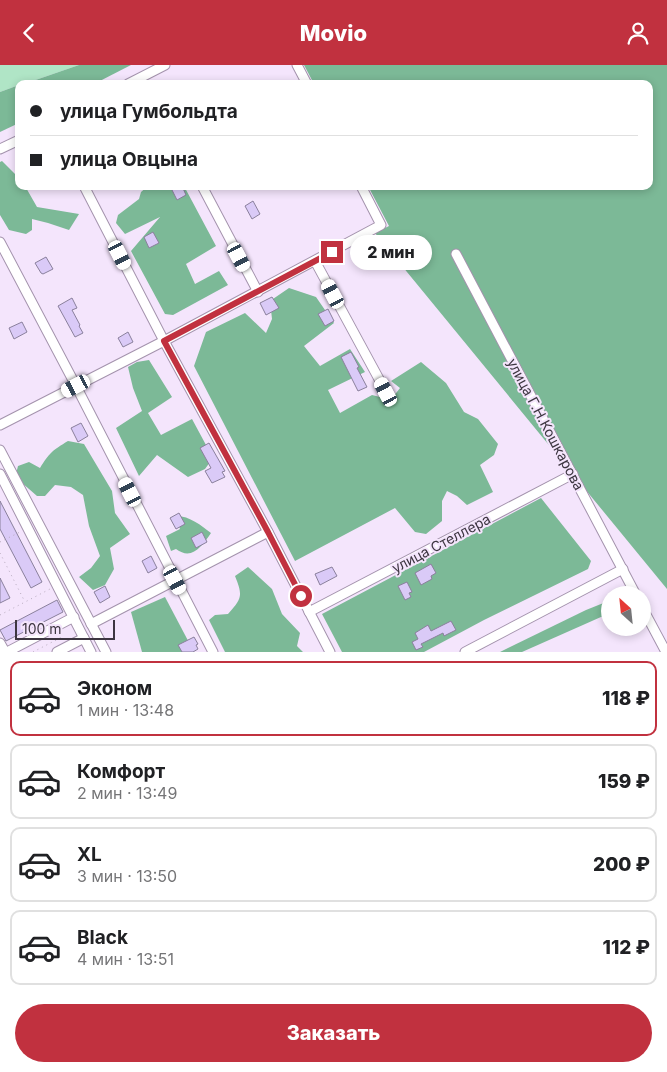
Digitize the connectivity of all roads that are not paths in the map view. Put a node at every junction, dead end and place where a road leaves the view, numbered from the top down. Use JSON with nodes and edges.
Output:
{"nodes":[{"id":1,"x":165,"y":65,"type":"edge"},
{"id":2,"x":297,"y":65,"type":"edge"},
{"id":3,"x":146,"y":80,"type":"edge"},
{"id":4,"x":305,"y":80,"type":"edge"},
{"id":5,"x":15,"y":142,"type":"edge"},
{"id":6,"x":0,"y":149,"type":"edge"},
{"id":7,"x":86,"y":190,"type":"edge"},
{"id":8,"x":204,"y":190,"type":"edge"},
{"id":9,"x":363,"y":190,"type":"edge"},
{"id":10,"x":0,"y":242,"type":"edge"},
{"id":11,"x":456,"y":254,"type":"dead end"},
{"id":12,"x":315,"y":261,"type":"junction"},
{"id":13,"x":258,"y":292,"type":"junction"},
{"id":14,"x":164,"y":341,"type":"junction"},
{"id":15,"x":76,"y":386,"type":"junction"},
{"id":16,"x":386,"y":392,"type":"dead end"},
{"id":17,"x":0,"y":425,"type":"edge"},
{"id":18,"x":0,"y":450,"type":"edge"},
{"id":19,"x":0,"y":474,"type":"edge"},
{"id":20,"x":573,"y":474,"type":"junction"},
{"id":21,"x":268,"y":532,"type":"junction"},
{"id":22,"x":623,"y":569,"type":"junction"},
{"id":23,"x":175,"y":580,"type":"junction"},
{"id":24,"x":632,"y":586,"type":"edge"},
{"id":25,"x":309,"y":612,"type":"junction"},
{"id":26,"x":74,"y":617,"type":"junction"},
{"id":27,"x":91,"y":623,"type":"junction"},
{"id":28,"x":651,"y":624,"type":"edge"},
{"id":29,"x":84,"y":638,"type":"junction"},
{"id":30,"x":0,"y":643,"type":"edge"},
{"id":31,"x":6,"y":652,"type":"edge"},
{"id":32,"x":57,"y":652,"type":"edge"},
{"id":33,"x":91,"y":652,"type":"edge"},
{"id":34,"x":106,"y":652,"type":"edge"},
{"id":35,"x":213,"y":652,"type":"edge"},
{"id":36,"x":330,"y":652,"type":"edge"},
{"id":37,"x":465,"y":652,"type":"edge"},
{"id":38,"x":666,"y":652,"type":"edge"}],
"edges":[{"from":1,"to":3,"type":"street"},
{"from":2,"to":4,"type":"street"},
{"from":5,"to":6,"type":"street"},
{"from":7,"to":14,"type":"street"},
{"from":8,"to":13,"type":"street"},
{"from":9,"to":12,"type":"street"},
{"from":10,"to":15,"type":"street"},
{"from":11,"to":20,"type":"street","name":"улица Г.Н.Кошкарова"},
{"from":12,"to":13,"type":"street"},
{"from":12,"to":16,"type":"street"},
{"from":13,"to":14,"type":"street"},
{"from":14,"to":15,"type":"street"},
{"from":14,"to":21,"type":"street"},
{"from":15,"to":17,"type":"street"},
{"from":15,"to":23,"type":"street"},
{"from":18,"to":27,"type":"street"},
{"from":19,"to":26,"type":"street"},
{"from":20,"to":22,"type":"street","name":"улица Г.Н.Кошкарова"},
{"from":20,"to":25,"type":"street","name":"улица Стеллера"},
{"from":21,"to":23,"type":"street"},
{"from":21,"to":25,"type":"street"},
{"from":22,"to":24,"type":"street","name":"улица Г.Н.Кошкарова"},
{"from":22,"to":37,"type":"street"},
{"from":23,"to":27,"type":"street"},
{"from":23,"to":35,"type":"street"},
{"from":25,"to":36,"type":"street"},
{"from":26,"to":29,"type":"street"},
{"from":26,"to":31,"type":"street"},
{"from":27,"to":34,"type":"street"},
{"from":28,"to":38,"type":"street"},
{"from":29,"to":32,"type":"street"},
{"from":29,"to":33,"type":"street"},
{"from":30,"to":31,"type":"street"}]}
